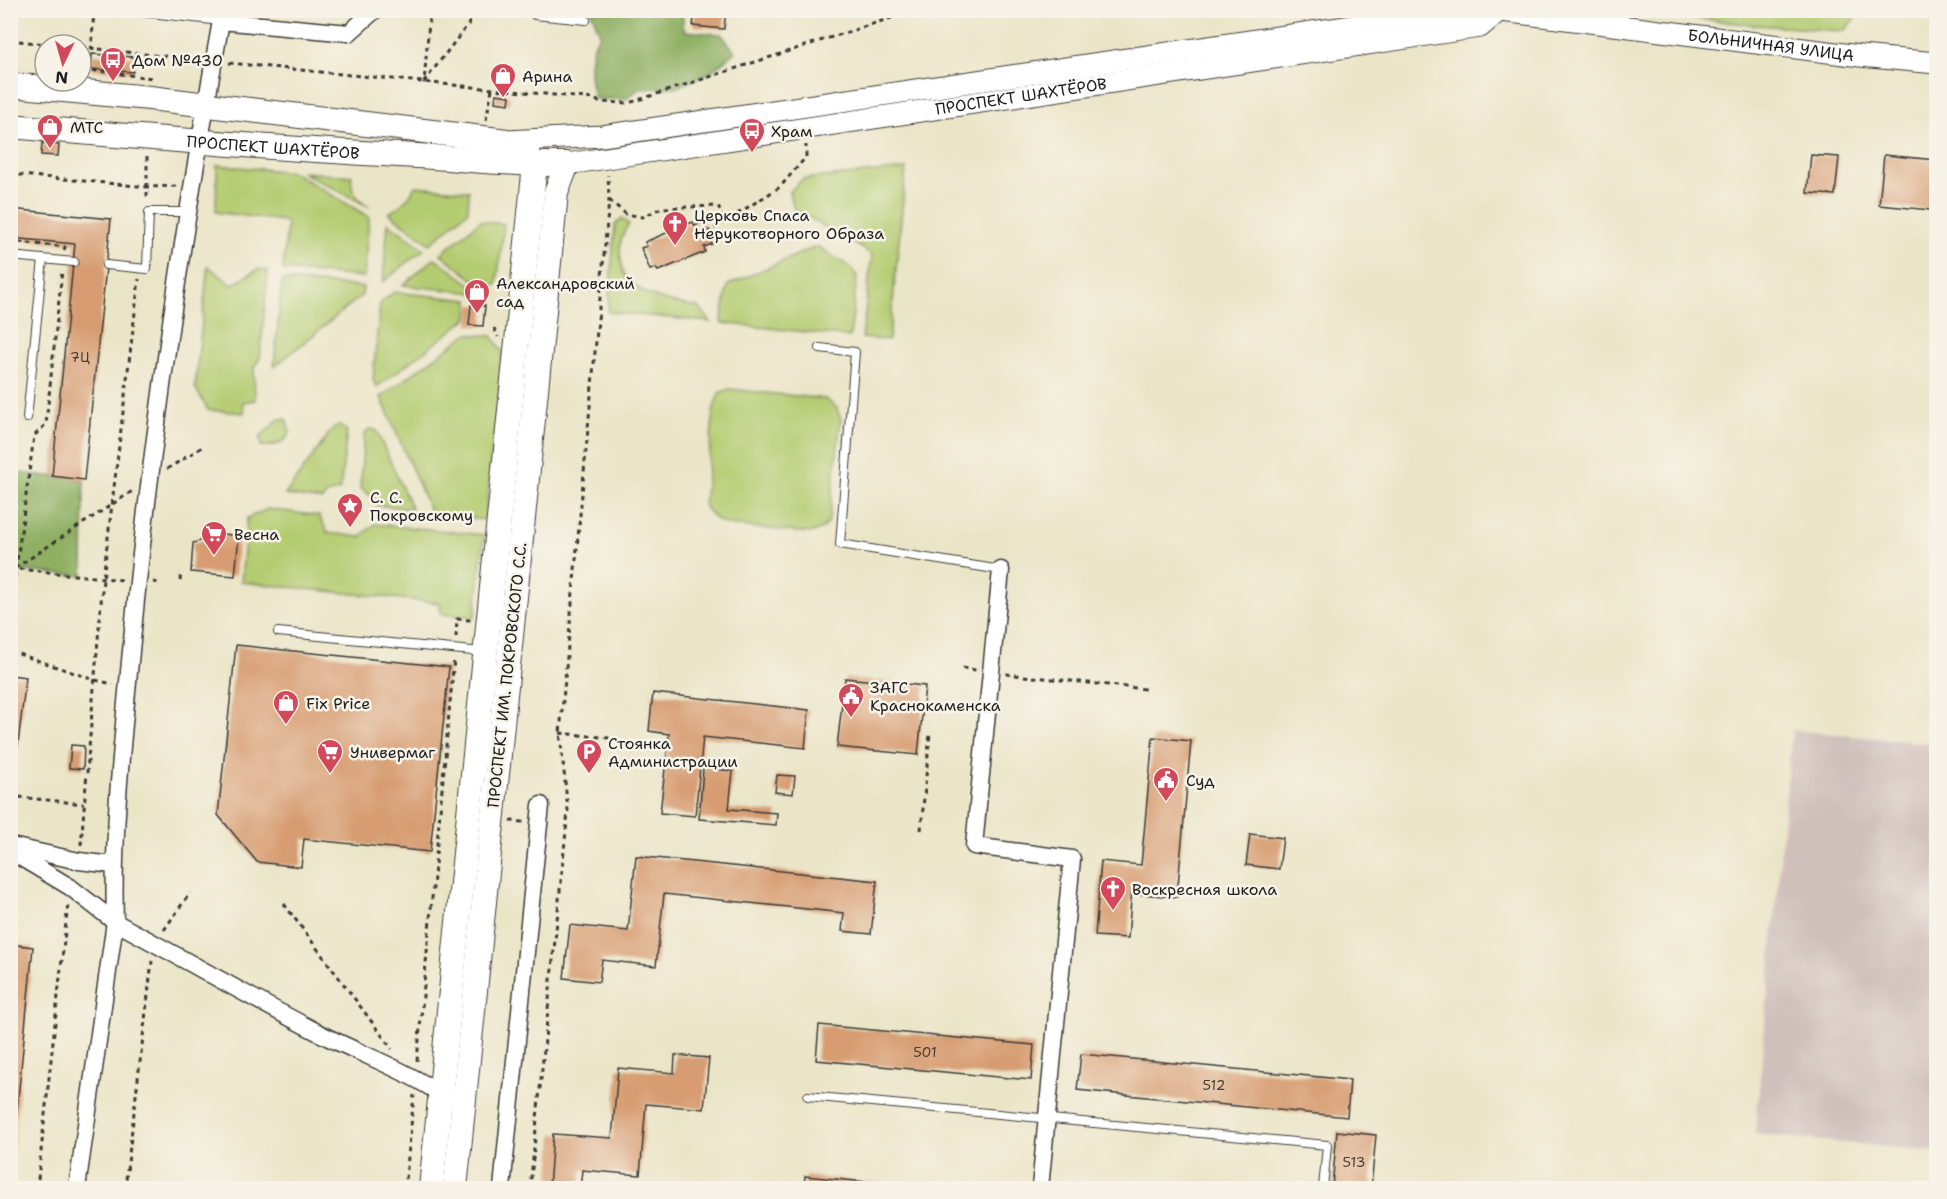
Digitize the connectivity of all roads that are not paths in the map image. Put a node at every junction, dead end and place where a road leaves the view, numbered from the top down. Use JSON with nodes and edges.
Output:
{"nodes":[{"id":1,"x":124,"y":10,"type":"edge"},
{"id":2,"x":375,"y":10,"type":"edge"},
{"id":3,"x":535,"y":10,"type":"edge"},
{"id":4,"x":1461,"y":10,"type":"edge"},
{"id":5,"x":1493,"y":10,"type":"edge"},
{"id":6,"x":1500,"y":11,"type":"edge"},
{"id":7,"x":586,"y":20,"type":"dead end"},
{"id":8,"x":221,"y":21,"type":"junction"},
{"id":9,"x":1936,"y":63,"type":"edge"},
{"id":10,"x":10,"y":85,"type":"edge"},
{"id":11,"x":207,"y":105,"type":"junction"},
{"id":12,"x":10,"y":126,"type":"edge"},
{"id":13,"x":584,"y":137,"type":"junction"},
{"id":14,"x":200,"y":141,"type":"junction"},
{"id":15,"x":507,"y":141,"type":"junction"},
{"id":16,"x":567,"y":164,"type":"junction"},
{"id":17,"x":536,"y":165,"type":"junction"},
{"id":18,"x":556,"y":193,"type":"junction"},
{"id":19,"x":189,"y":212,"type":"junction"},
{"id":20,"x":10,"y":256,"type":"edge"},
{"id":21,"x":43,"y":259,"type":"junction"},
{"id":22,"x":74,"y":262,"type":"dead end"},
{"id":23,"x":106,"y":265,"type":"dead end"},
{"id":24,"x":820,"y":348,"type":"dead end"},
{"id":25,"x":27,"y":418,"type":"dead end"},
{"id":26,"x":1001,"y":570,"type":"joint"},
{"id":27,"x":278,"y":632,"type":"dead end"},
{"id":28,"x":487,"y":653,"type":"junction"},
{"id":29,"x":541,"y":805,"type":"dead end"},
{"id":30,"x":10,"y":846,"type":"edge"},
{"id":31,"x":10,"y":851,"type":"edge"},
{"id":32,"x":113,"y":865,"type":"junction"},
{"id":33,"x":115,"y":921,"type":"junction"},
{"id":34,"x":440,"y":1094,"type":"junction"},
{"id":35,"x":808,"y":1096,"type":"dead end"},
{"id":36,"x":463,"y":1111,"type":"junction"},
{"id":37,"x":1047,"y":1119,"type":"junction"},
{"id":38,"x":77,"y":1188,"type":"edge"},
{"id":39,"x":431,"y":1188,"type":"edge"},
{"id":40,"x":455,"y":1188,"type":"edge"},
{"id":41,"x":502,"y":1188,"type":"edge"},
{"id":42,"x":1040,"y":1188,"type":"edge"},
{"id":43,"x":1323,"y":1188,"type":"edge"}],
"edges":[{"from":1,"to":8,"type":"lane"},
{"from":2,"to":8,"type":"street"},
{"from":3,"to":7,"type":"lane"},
{"from":4,"to":13,"type":"street","name":"ПРОСПЕКТ ШАХТЁРОВ"},
{"from":5,"to":6,"type":"street","name":"БОЛЬНИЧНАЯ УЛИЦА"},
{"from":6,"to":9,"type":"street","name":"БОЛЬНИЧНАЯ УЛИЦА"},
{"from":6,"to":16,"type":"street","name":"ПРОСПЕКТ ШАХТЁРОВ"},
{"from":8,"to":11,"type":"street"},
{"from":10,"to":11,"type":"main road","name":"ПРОСПЕКТ ШАХТЁРОВ"},
{"from":11,"to":14,"type":"street"},
{"from":11,"to":15,"type":"main road","name":"ПРОСПЕКТ ШАХТЁРОВ"},
{"from":12,"to":14,"type":"main road","name":"ПРОСПЕКТ ШАХТЁРОВ"},
{"from":13,"to":15,"type":"street","name":"ПРОСПЕКТ ШАХТЁРОВ"},
{"from":13,"to":17,"type":"street","name":"ПРОСПЕКТ ШАХТЁРОВ"},
{"from":14,"to":17,"type":"main road","name":"ПРОСПЕКТ ШАХТЁРОВ"},
{"from":14,"to":19,"type":"street"},
{"from":15,"to":17,"type":"main road"},
{"from":16,"to":17,"type":"main road","name":"ПРОСПЕКТ ШАХТЁРОВ"},
{"from":16,"to":18,"type":"main road","name":"ПРОСПЕКТ ИМ. ПОКРОВСКОГО С.С."},
{"from":17,"to":18,"type":"main road"},
{"from":17,"to":28,"type":"main road","name":"ПРОСПЕКТ ИМ. ПОКРОВСКОГО С.С."},
{"from":18,"to":36,"type":"main road","name":"ПРОСПЕКТ ИМ. ПОКРОВСКОГО С.С."},
{"from":19,"to":23,"type":"lane"},
{"from":19,"to":32,"type":"street"},
{"from":20,"to":21,"type":"lane"},
{"from":21,"to":22,"type":"lane"},
{"from":21,"to":25,"type":"lane"},
{"from":24,"to":26,"type":"lane"},
{"from":26,"to":37,"type":"street"},
{"from":27,"to":28,"type":"lane"},
{"from":28,"to":34,"type":"main road","name":"ПРОСПЕКТ ИМ. ПОКРОВСКОГО С.С."},
{"from":29,"to":41,"type":"street"},
{"from":30,"to":32,"type":"street"},
{"from":31,"to":33,"type":"street"},
{"from":32,"to":33,"type":"street"},
{"from":33,"to":34,"type":"street"},
{"from":33,"to":38,"type":"street"},
{"from":34,"to":36,"type":"street"},
{"from":34,"to":39,"type":"main road","name":"ПРОСПЕКТ ИМ. ПОКРОВСКОГО С.С."},
{"from":35,"to":37,"type":"lane"},
{"from":36,"to":40,"type":"main road","name":"ПРОСПЕКТ ИМ. ПОКРОВСКОГО С.С."},
{"from":37,"to":42,"type":"street"},
{"from":37,"to":43,"type":"lane"}]}
